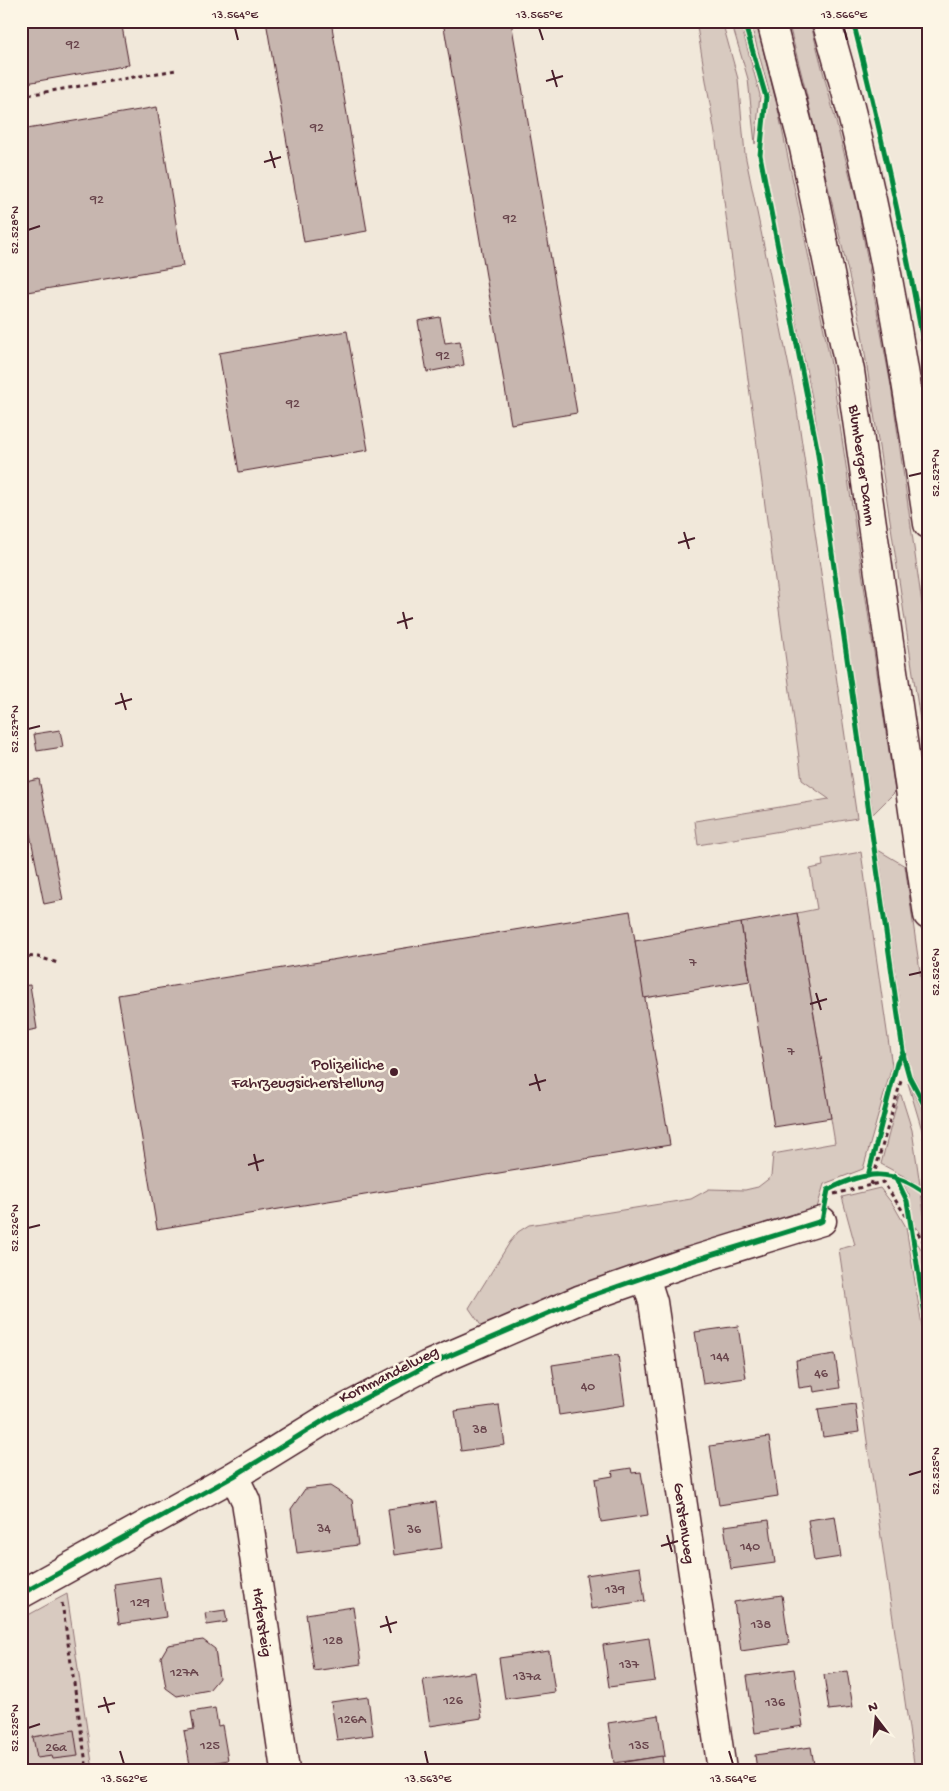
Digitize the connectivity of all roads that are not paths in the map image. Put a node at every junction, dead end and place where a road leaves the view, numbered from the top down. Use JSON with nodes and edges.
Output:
{"nodes":[{"id":1,"x":771,"y":21,"type":"edge"},
{"id":2,"x":826,"y":21,"type":"edge"},
{"id":3,"x":925,"y":484,"type":"edge"},
{"id":4,"x":928,"y":524,"type":"edge"},
{"id":5,"x":928,"y":915,"type":"edge"},
{"id":6,"x":822,"y":1221,"type":"road end"},
{"id":7,"x":645,"y":1277,"type":"junction"},
{"id":8,"x":234,"y":1476,"type":"junction"},
{"id":9,"x":21,"y":1594,"type":"edge"},
{"id":10,"x":285,"y":1770,"type":"edge"},
{"id":11,"x":722,"y":1770,"type":"edge"}],
"edges":[{"from":1,"to":5,"type":"street","name":"Blumberger Damm"},
{"from":2,"to":3,"type":"street"},
{"from":3,"to":4,"type":"street"},
{"from":6,"to":7,"type":"street","name":"Kornmandelweg"},
{"from":7,"to":8,"type":"street","name":"Kornmandelweg"},
{"from":7,"to":11,"type":"street","name":"Gerstenweg"},
{"from":8,"to":9,"type":"street","name":"Kornmandelweg"},
{"from":8,"to":10,"type":"street","name":"Hafersteig"}]}
